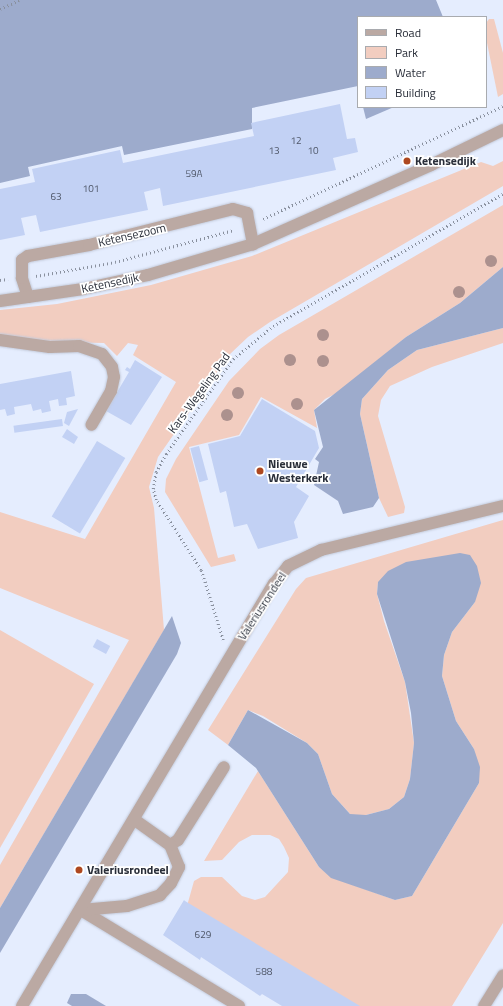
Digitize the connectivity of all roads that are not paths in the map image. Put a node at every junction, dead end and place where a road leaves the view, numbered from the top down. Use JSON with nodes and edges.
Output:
{"nodes":[{"id":1,"x":503,"y":130,"type":"edge"},
{"id":2,"x":253,"y":244,"type":"junction"},
{"id":3,"x":28,"y":296,"type":"junction"},
{"id":4,"x":0,"y":301,"type":"edge"},
{"id":5,"x":0,"y":340,"type":"edge"},
{"id":6,"x":90,"y":425,"type":"dead end"},
{"id":7,"x":503,"y":506,"type":"edge"},
{"id":8,"x":224,"y":768,"type":"dead end"},
{"id":9,"x":135,"y":820,"type":"junction"},
{"id":10,"x":170,"y":845,"type":"junction"},
{"id":11,"x":81,"y":910,"type":"junction"},
{"id":12,"x":503,"y":975,"type":"edge"},
{"id":13,"x":22,"y":1006,"type":"edge"},
{"id":14,"x":239,"y":1006,"type":"edge"},
{"id":15,"x":484,"y":1006,"type":"edge"}],
"edges":[{"from":1,"to":2,"type":"street","name":"Ketensedijk"},
{"from":2,"to":3,"type":"street","name":"Ketensedijk"},
{"from":2,"to":3,"type":"street","name":"Ketensezoom"},
{"from":3,"to":4,"type":"street","name":"Ketensedijk"},
{"from":5,"to":6,"type":"street"},
{"from":7,"to":9,"type":"street","name":"Valeriusrondeel"},
{"from":8,"to":10,"type":"street"},
{"from":9,"to":10,"type":"street"},
{"from":9,"to":11,"type":"street","name":"Valeriusrondeel"},
{"from":10,"to":11,"type":"street"},
{"from":11,"to":13,"type":"street","name":"Valeriusrondeel"},
{"from":11,"to":14,"type":"street"},
{"from":12,"to":15,"type":"street"}]}
